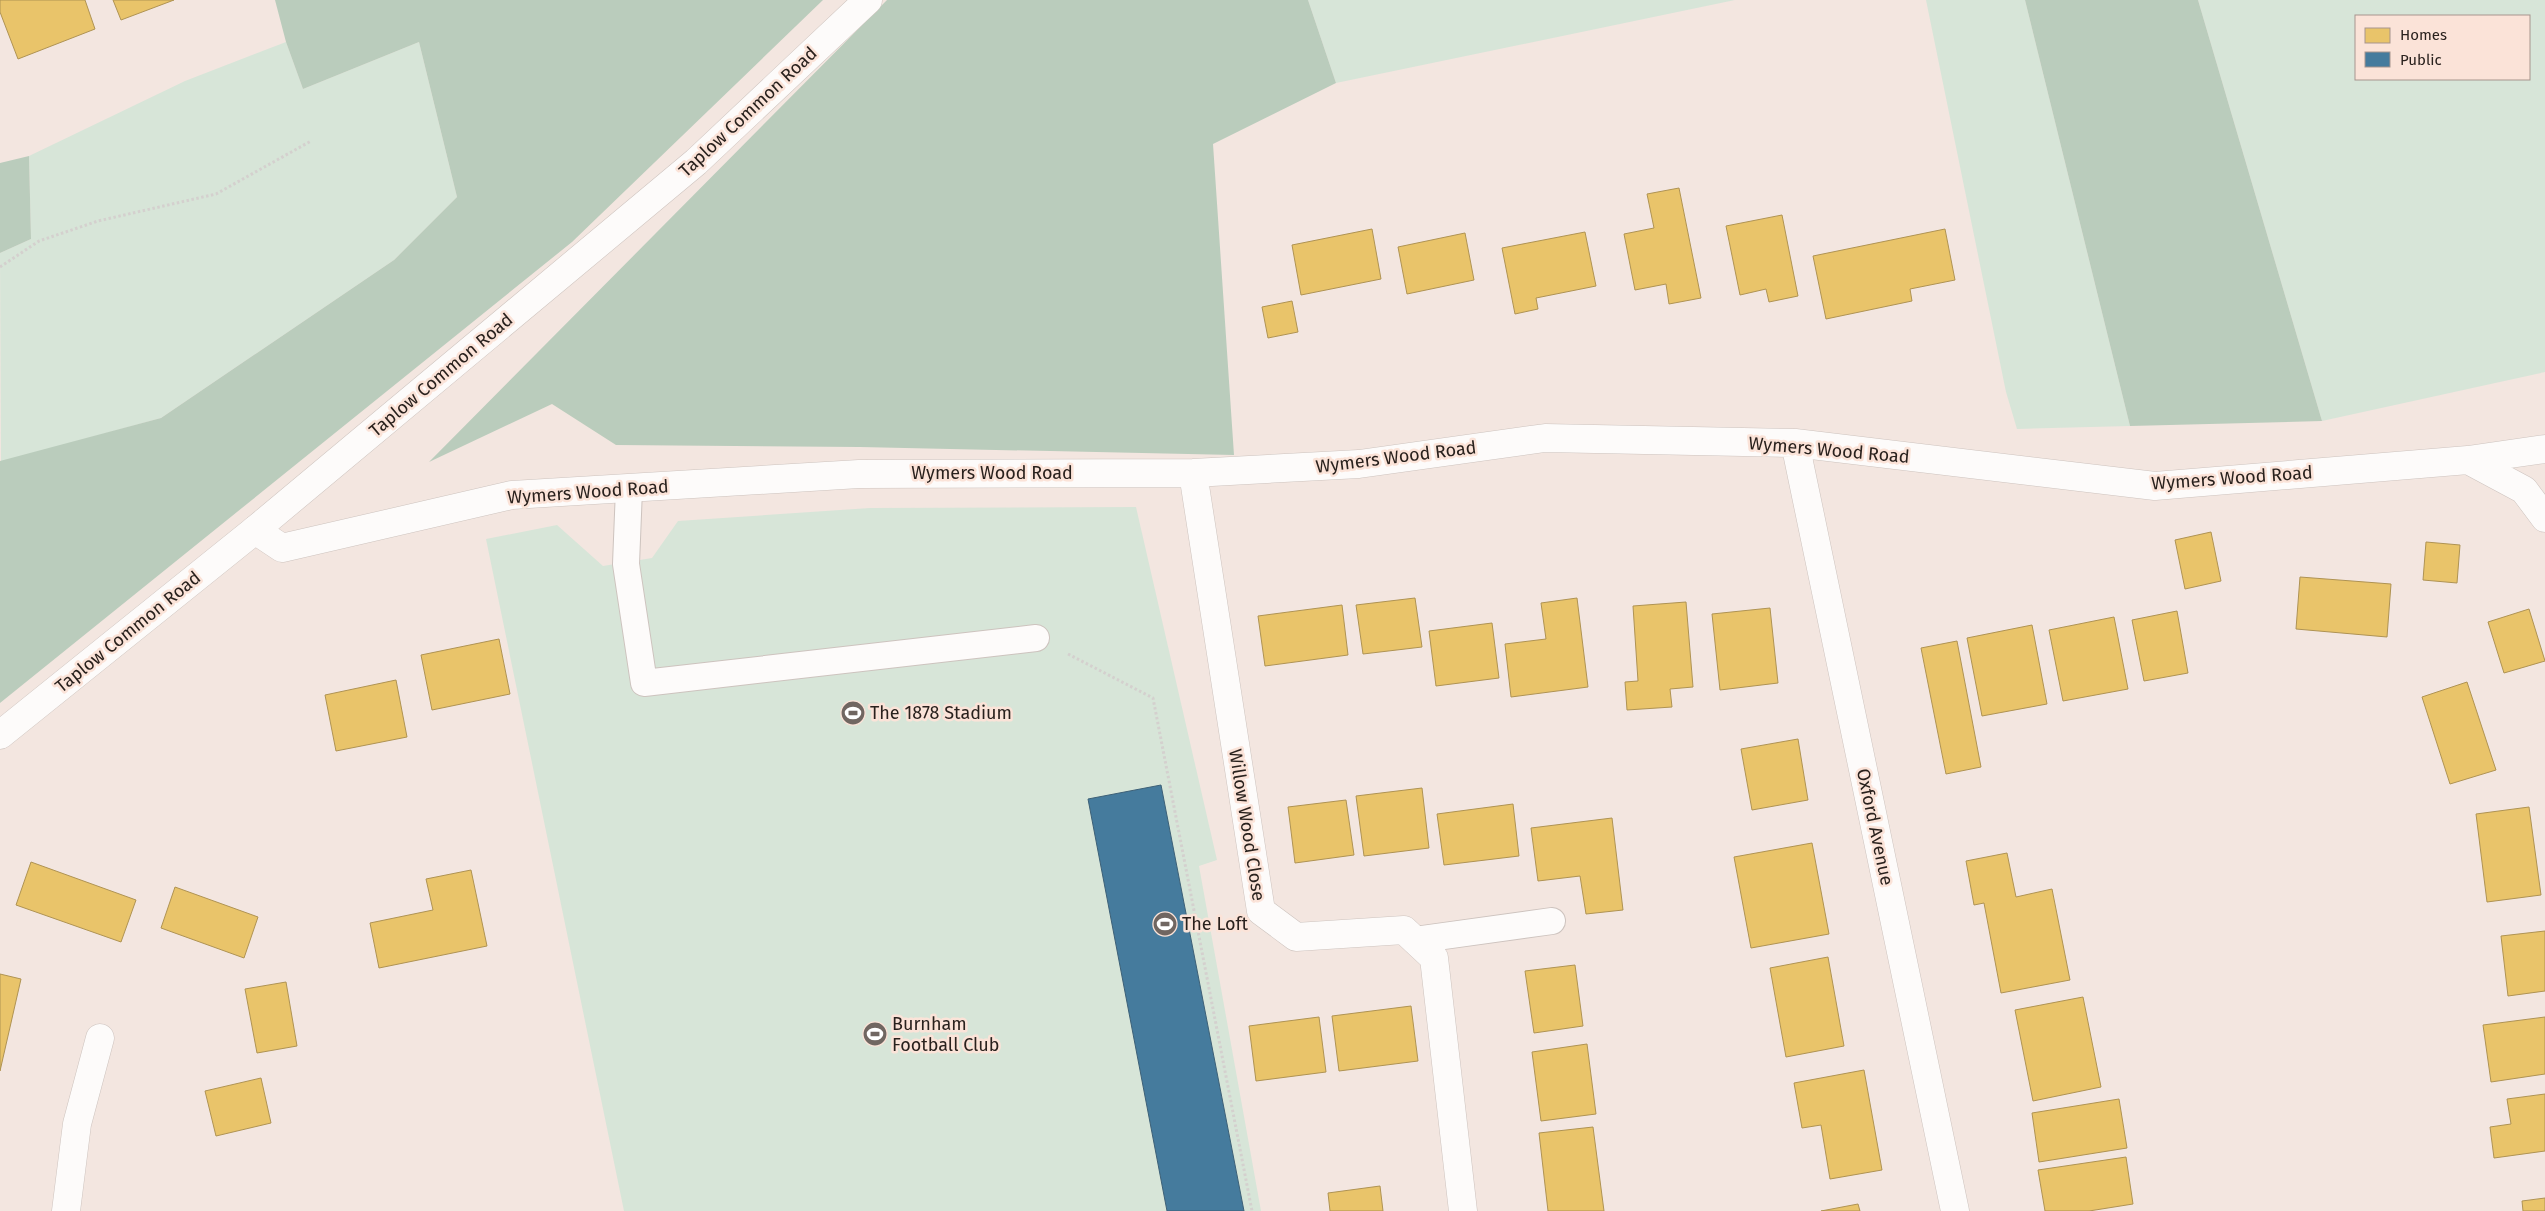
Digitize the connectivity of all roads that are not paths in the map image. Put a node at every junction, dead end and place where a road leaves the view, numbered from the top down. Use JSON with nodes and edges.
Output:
{"nodes":[{"id":1,"x":868,"y":0,"type":"edge"},
{"id":2,"x":1796,"y":443,"type":"junction"},
{"id":3,"x":2545,"y":449,"type":"edge"},
{"id":4,"x":2468,"y":460,"type":"junction"},
{"id":5,"x":1193,"y":473,"type":"junction"},
{"id":6,"x":629,"y":489,"type":"junction"},
{"id":7,"x":2545,"y":518,"type":"edge"},
{"id":8,"x":255,"y":530,"type":"junction"},
{"id":9,"x":1036,"y":638,"type":"road end"},
{"id":10,"x":0,"y":735,"type":"edge"},
{"id":11,"x":1552,"y":921,"type":"dead end"},
{"id":12,"x":1415,"y":940,"type":"junction"},
{"id":13,"x":100,"y":1038,"type":"dead end"},
{"id":14,"x":66,"y":1211,"type":"edge"},
{"id":15,"x":1463,"y":1211,"type":"edge"},
{"id":16,"x":1955,"y":1211,"type":"edge"}],
"edges":[{"from":1,"to":8,"type":"street","name":"Taplow Common Road"},
{"from":2,"to":4,"type":"street","name":"Wymers Wood Road"},
{"from":2,"to":5,"type":"street","name":"Wymers Wood Road"},
{"from":2,"to":16,"type":"street","name":"Oxford Avenue"},
{"from":3,"to":4,"type":"street","name":"Wymers Wood Road"},
{"from":4,"to":7,"type":"street"},
{"from":5,"to":6,"type":"street","name":"Wymers Wood Road"},
{"from":5,"to":12,"type":"street","name":"Willow Wood Close"},
{"from":6,"to":8,"type":"street","name":"Wymers Wood Road"},
{"from":6,"to":9,"type":"lane"},
{"from":8,"to":10,"type":"street","name":"Taplow Common Road"},
{"from":11,"to":12,"type":"lane"},
{"from":12,"to":15,"type":"street","name":"Willow Wood Close"},
{"from":13,"to":14,"type":"street"}]}
